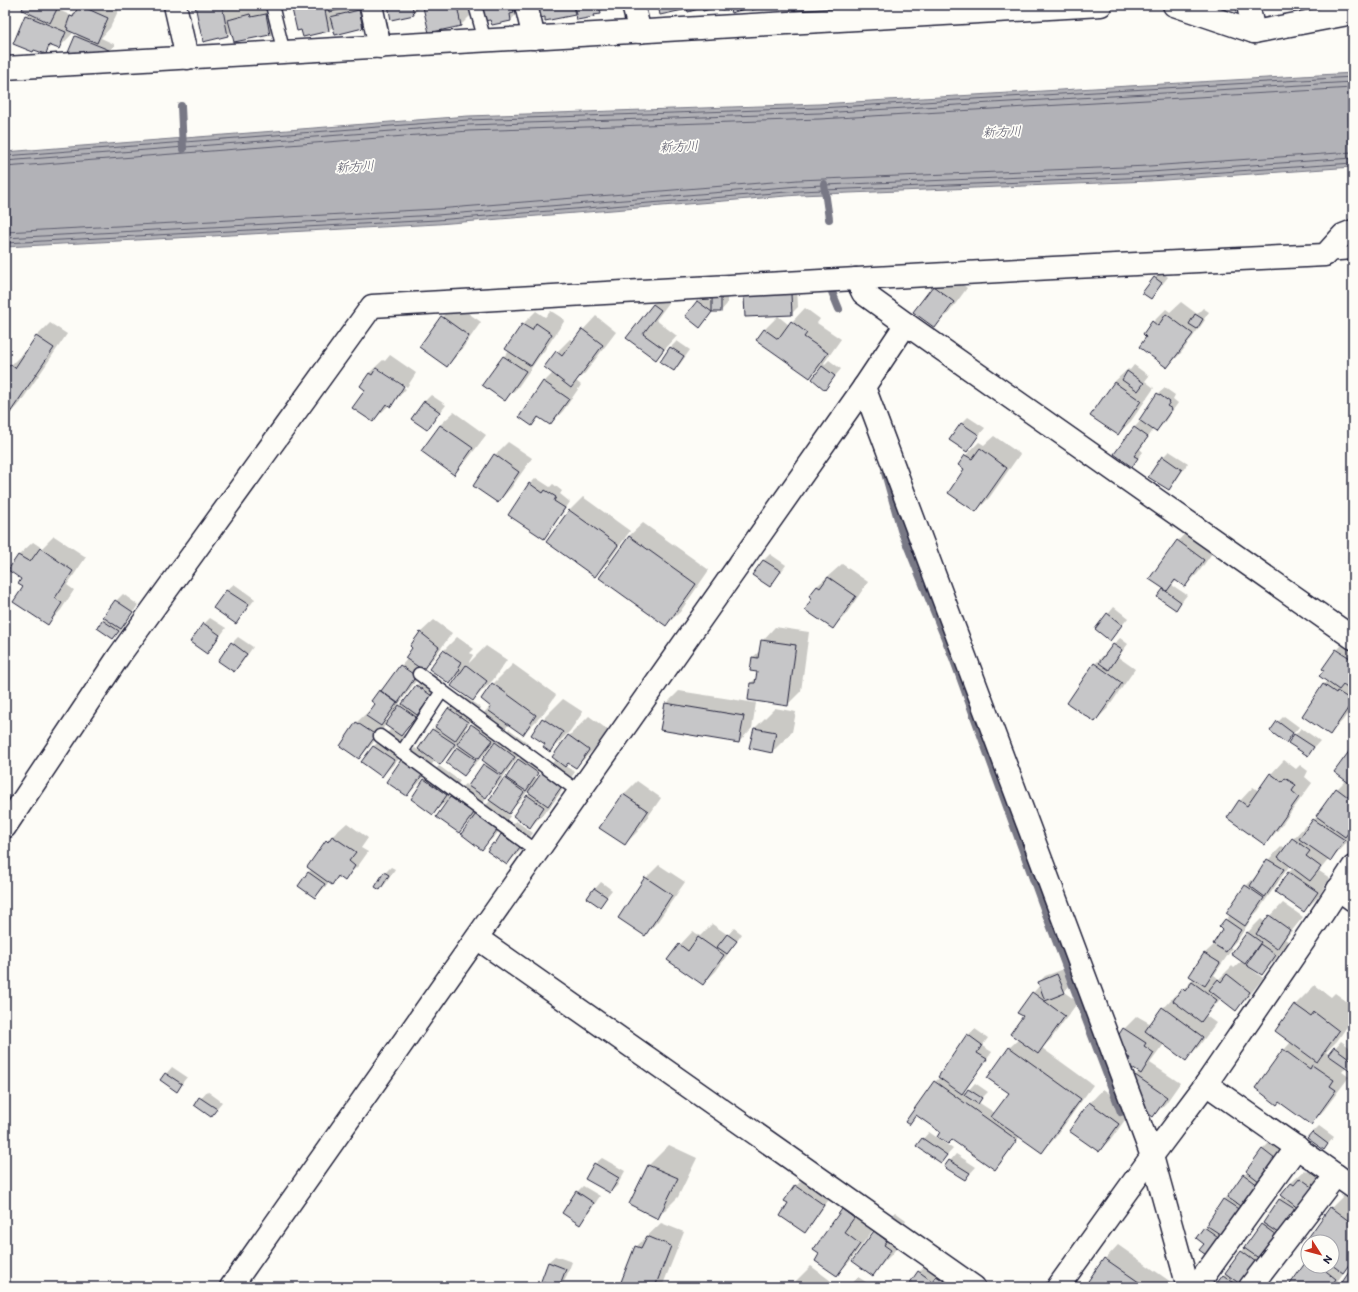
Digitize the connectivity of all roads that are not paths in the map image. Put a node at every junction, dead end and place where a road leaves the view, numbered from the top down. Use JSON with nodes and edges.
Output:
{"nodes":[{"id":1,"x":175,"y":5,"type":"edge"},
{"id":2,"x":272,"y":5,"type":"edge"},
{"id":3,"x":371,"y":5,"type":"edge"},
{"id":4,"x":475,"y":5,"type":"edge"},
{"id":5,"x":526,"y":5,"type":"edge"},
{"id":6,"x":633,"y":5,"type":"edge"},
{"id":7,"x":1101,"y":5,"type":"edge"},
{"id":8,"x":1174,"y":5,"type":"edge"},
{"id":9,"x":1248,"y":5,"type":"edge"},
{"id":10,"x":926,"y":10,"type":"edge"},
{"id":11,"x":1353,"y":13,"type":"edge"},
{"id":12,"x":640,"y":32,"type":"junction"},
{"id":13,"x":1254,"y":32,"type":"junction"},
{"id":14,"x":534,"y":38,"type":"junction"},
{"id":15,"x":485,"y":41,"type":"junction"},
{"id":16,"x":380,"y":47,"type":"junction"},
{"id":17,"x":284,"y":53,"type":"junction"},
{"id":18,"x":187,"y":58,"type":"junction"},
{"id":19,"x":5,"y":68,"type":"edge"},
{"id":20,"x":1353,"y":231,"type":"edge"},
{"id":21,"x":1353,"y":253,"type":"edge"},
{"id":22,"x":1325,"y":255,"type":"junction"},
{"id":23,"x":856,"y":279,"type":"junction"},
{"id":24,"x":906,"y":324,"type":"junction"},
{"id":25,"x":864,"y":386,"type":"junction"},
{"id":26,"x":1353,"y":638,"type":"edge"},
{"id":27,"x":420,"y":674,"type":"dead end"},
{"id":28,"x":442,"y":691,"type":"junction"},
{"id":29,"x":380,"y":736,"type":"dead end"},
{"id":30,"x":402,"y":752,"type":"junction"},
{"id":31,"x":579,"y":792,"type":"junction"},
{"id":32,"x":5,"y":827,"type":"edge"},
{"id":33,"x":538,"y":852,"type":"junction"},
{"id":34,"x":1353,"y":867,"type":"edge"},
{"id":35,"x":1346,"y":894,"type":"edge"},
{"id":36,"x":477,"y":938,"type":"junction"},
{"id":37,"x":1206,"y":1084,"type":"junction"},
{"id":38,"x":1297,"y":1147,"type":"junction"},
{"id":39,"x":1152,"y":1156,"type":"junction"},
{"id":40,"x":1345,"y":1181,"type":"edge"},
{"id":41,"x":231,"y":1287,"type":"edge"},
{"id":42,"x":974,"y":1287,"type":"edge"},
{"id":43,"x":1058,"y":1287,"type":"edge"},
{"id":44,"x":1188,"y":1287,"type":"edge"},
{"id":45,"x":1196,"y":1287,"type":"edge"},
{"id":46,"x":1250,"y":1287,"type":"edge"}],
"edges":[{"from":1,"to":18,"type":"street"},
{"from":2,"to":17,"type":"lane"},
{"from":3,"to":16,"type":"street"},
{"from":4,"to":15,"type":"lane"},
{"from":5,"to":14,"type":"street"},
{"from":6,"to":12,"type":"street"},
{"from":7,"to":10,"type":"street"},
{"from":8,"to":13,"type":"street"},
{"from":9,"to":13,"type":"street"},
{"from":10,"to":12,"type":"street"},
{"from":11,"to":13,"type":"street"},
{"from":12,"to":14,"type":"street"},
{"from":14,"to":15,"type":"street"},
{"from":15,"to":16,"type":"street"},
{"from":16,"to":17,"type":"street"},
{"from":17,"to":18,"type":"street"},
{"from":18,"to":19,"type":"street"},
{"from":20,"to":22,"type":"street"},
{"from":21,"to":22,"type":"lane"},
{"from":22,"to":23,"type":"street"},
{"from":23,"to":24,"type":"street"},
{"from":23,"to":32,"type":"street"},
{"from":24,"to":25,"type":"street"},
{"from":24,"to":26,"type":"street"},
{"from":25,"to":31,"type":"street"},
{"from":25,"to":39,"type":"street"},
{"from":27,"to":28,"type":"lane"},
{"from":28,"to":30,"type":"lane"},
{"from":28,"to":31,"type":"lane"},
{"from":29,"to":30,"type":"lane"},
{"from":30,"to":33,"type":"lane"},
{"from":31,"to":33,"type":"street"},
{"from":33,"to":36,"type":"street"},
{"from":34,"to":35,"type":"street"},
{"from":35,"to":37,"type":"street"},
{"from":36,"to":41,"type":"street"},
{"from":36,"to":42,"type":"street"},
{"from":37,"to":38,"type":"street"},
{"from":37,"to":39,"type":"street"},
{"from":38,"to":40,"type":"street"},
{"from":38,"to":45,"type":"street"},
{"from":39,"to":43,"type":"street"},
{"from":39,"to":44,"type":"street"},
{"from":40,"to":46,"type":"street"}]}
